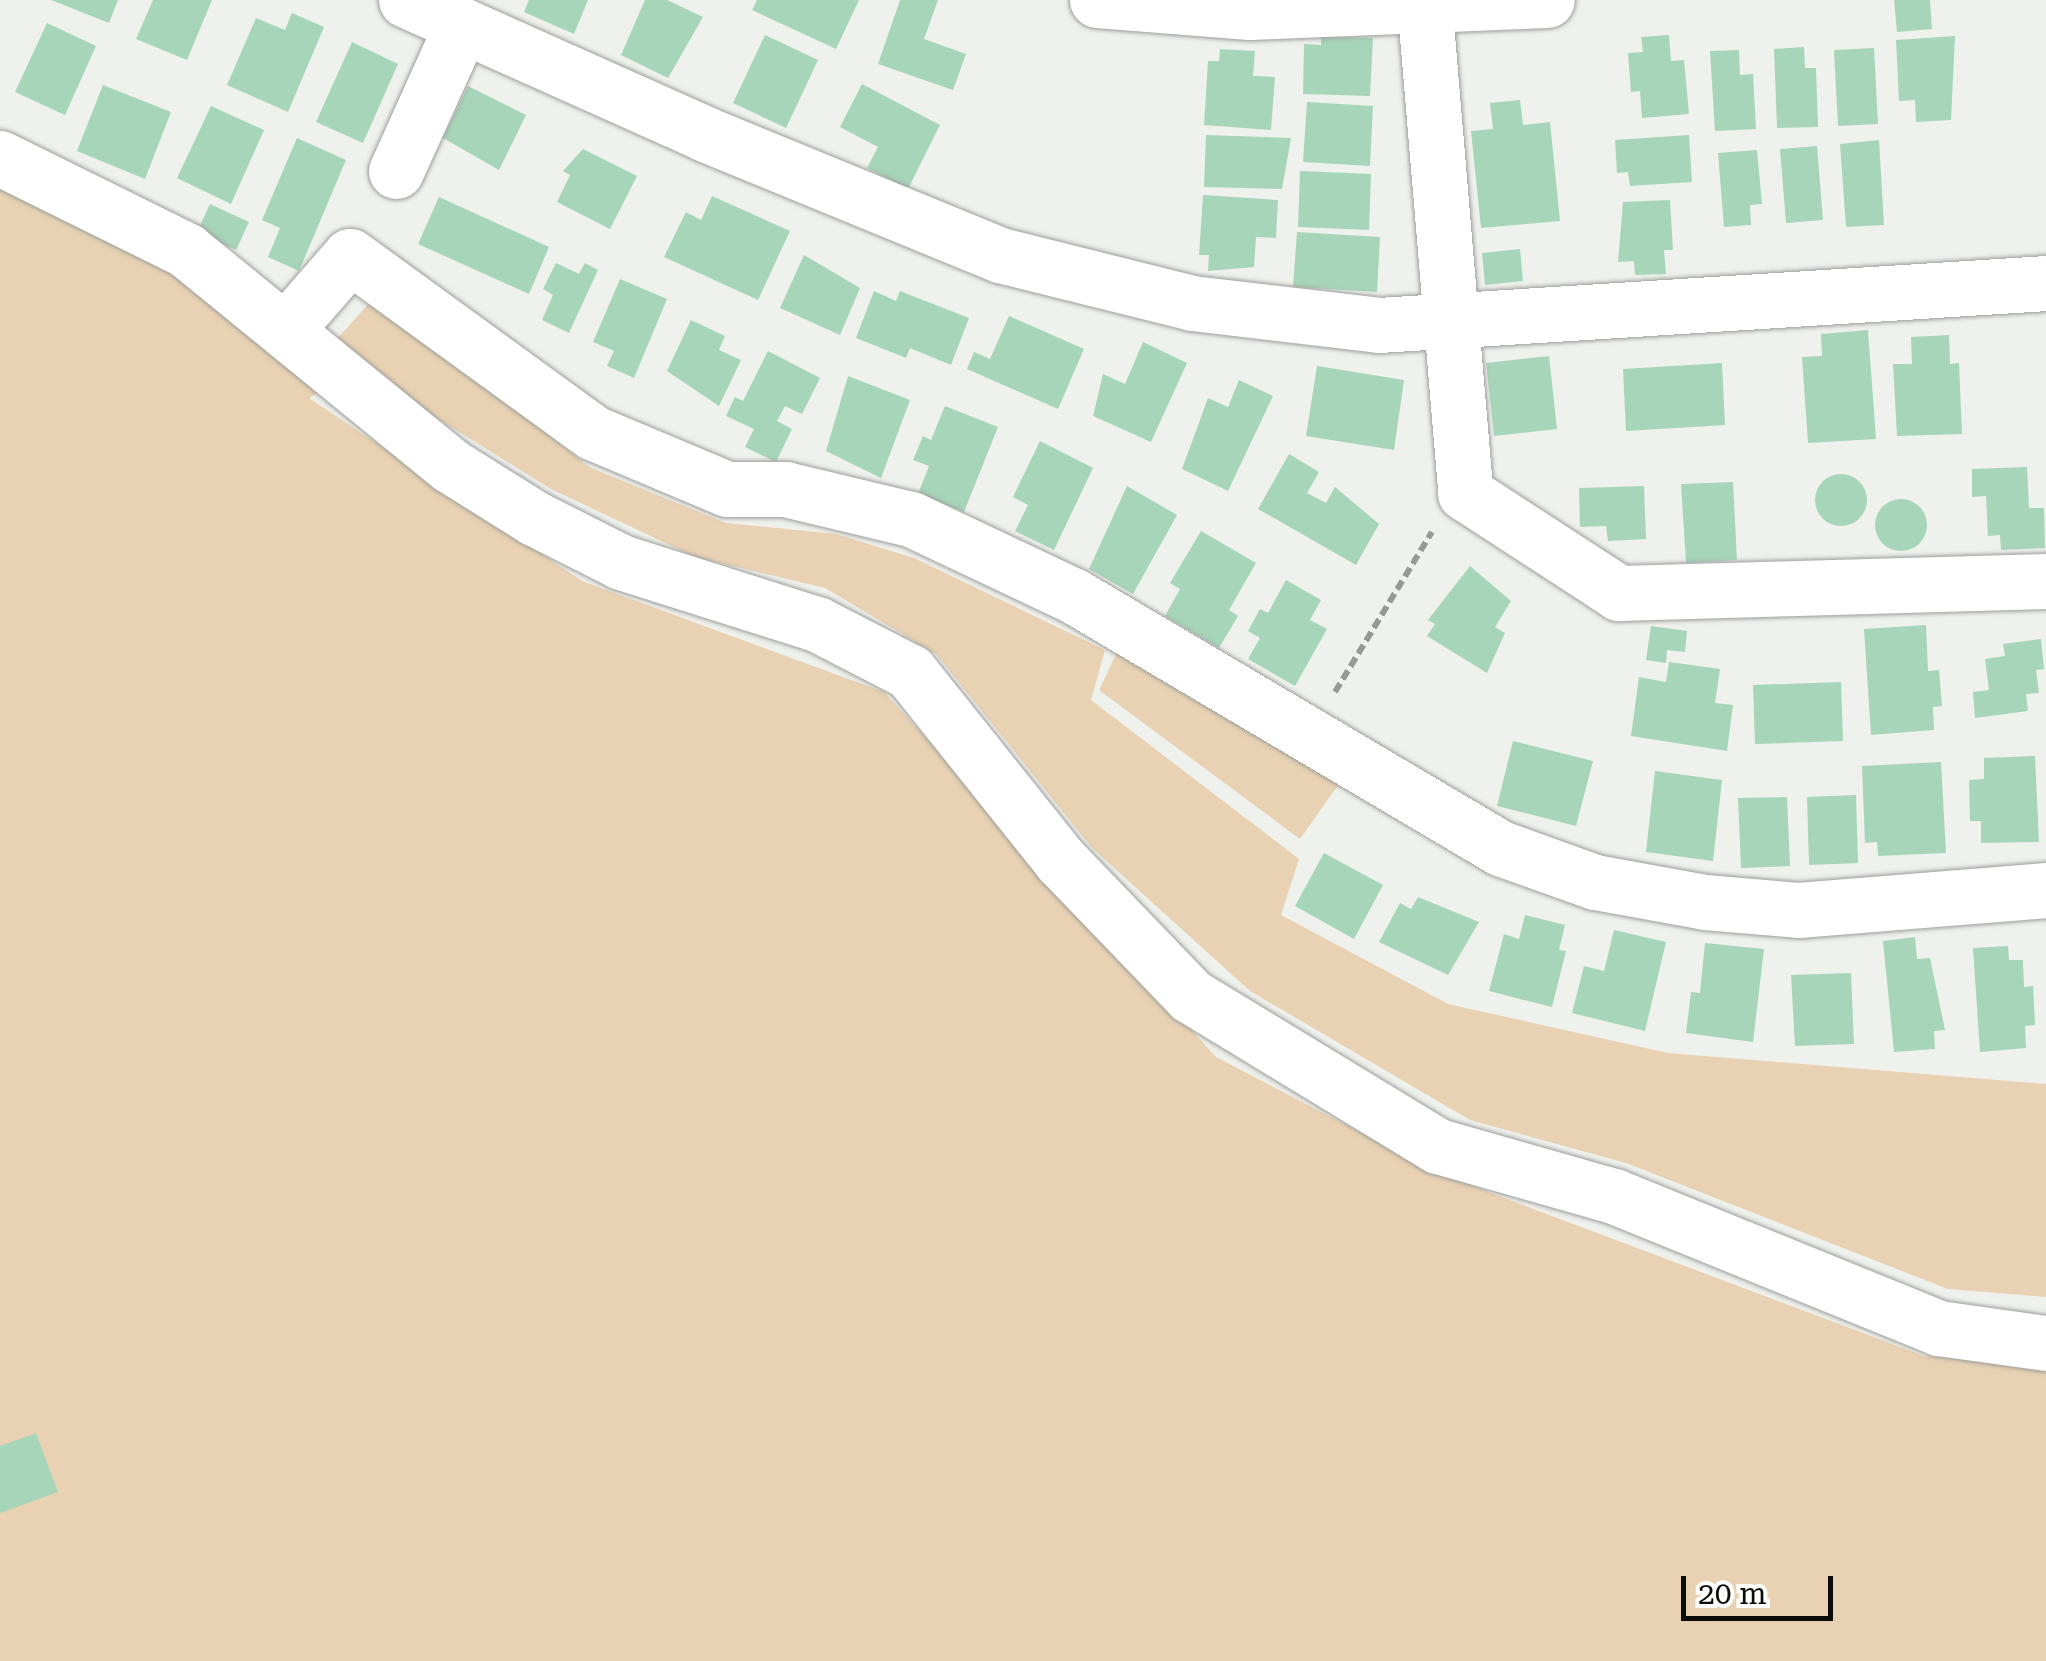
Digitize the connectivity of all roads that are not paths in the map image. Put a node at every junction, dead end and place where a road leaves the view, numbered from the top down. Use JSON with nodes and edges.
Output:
{"nodes":[{"id":1,"x":406,"y":0,"type":"edge"},
{"id":2,"x":1097,"y":0,"type":"edge"},
{"id":3,"x":1546,"y":0,"type":"edge"},
{"id":4,"x":1424,"y":4,"type":"edge"},
{"id":5,"x":462,"y":25,"type":"junction"},
{"id":6,"x":0,"y":158,"type":"edge"},
{"id":7,"x":396,"y":171,"type":"dead end"},
{"id":8,"x":2046,"y":283,"type":"edge"},
{"id":9,"x":1447,"y":318,"type":"junction"},
{"id":10,"x":288,"y":327,"type":"junction"},
{"id":11,"x":2046,"y":581,"type":"edge"},
{"id":12,"x":2046,"y":890,"type":"edge"},
{"id":13,"x":2046,"y":1343,"type":"edge"}],
"edges":[{"from":1,"to":5,"type":"street"},
{"from":2,"to":4,"type":"street"},
{"from":3,"to":4,"type":"street"},
{"from":4,"to":9,"type":"street"},
{"from":5,"to":7,"type":"street"},
{"from":5,"to":9,"type":"street"},
{"from":6,"to":10,"type":"street"},
{"from":8,"to":9,"type":"street"},
{"from":9,"to":11,"type":"street"},
{"from":10,"to":12,"type":"street"},
{"from":10,"to":13,"type":"street"}]}
